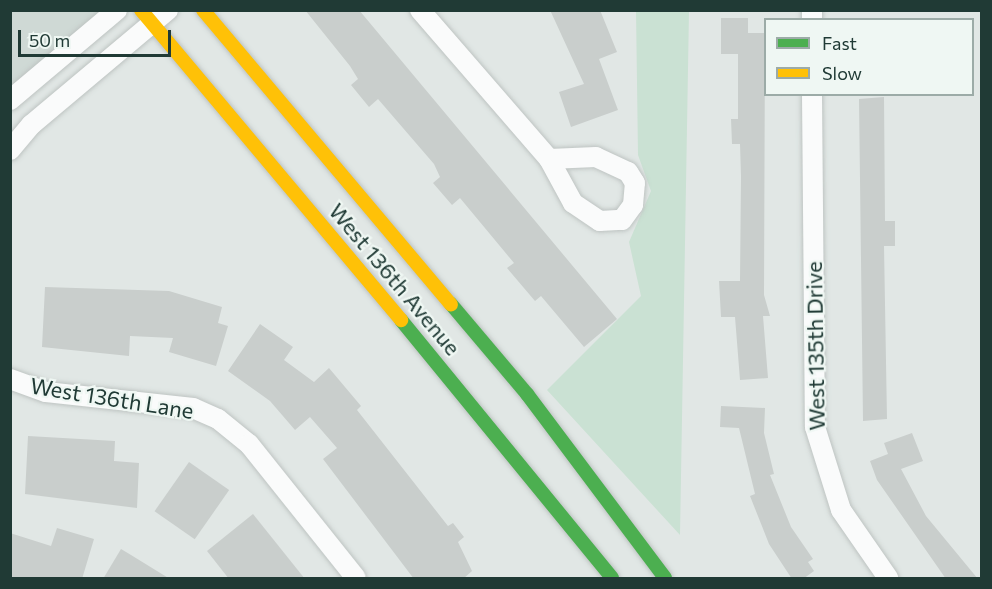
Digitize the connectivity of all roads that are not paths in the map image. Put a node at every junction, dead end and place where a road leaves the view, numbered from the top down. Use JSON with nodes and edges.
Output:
{"nodes":[{"id":1,"x":117,"y":10,"type":"edge"},
{"id":2,"x":168,"y":10,"type":"edge"},
{"id":3,"x":203,"y":10,"type":"edge"},
{"id":4,"x":420,"y":10,"type":"edge"},
{"id":5,"x":146,"y":17,"type":"edge"},
{"id":6,"x":812,"y":96,"type":"edge"},
{"id":7,"x":10,"y":100,"type":"edge"},
{"id":8,"x":10,"y":150,"type":"edge"},
{"id":9,"x":549,"y":159,"type":"dead end"},
{"id":10,"x":10,"y":379,"type":"edge"},
{"id":11,"x":356,"y":579,"type":"edge"},
{"id":12,"x":612,"y":579,"type":"edge"},
{"id":13,"x":665,"y":579,"type":"edge"},
{"id":14,"x":888,"y":579,"type":"edge"}],
"edges":[{"from":1,"to":7,"type":"street"},
{"from":2,"to":5,"type":"street"},
{"from":3,"to":13,"type":"main road","name":"West 136th Avenue"},
{"from":4,"to":9,"type":"street"},
{"from":5,"to":8,"type":"street"},
{"from":5,"to":12,"type":"main road","name":"West 136th Avenue"},
{"from":6,"to":14,"type":"street","name":"West 135th Drive"},
{"from":10,"to":11,"type":"street","name":"West 136th Lane"}]}
